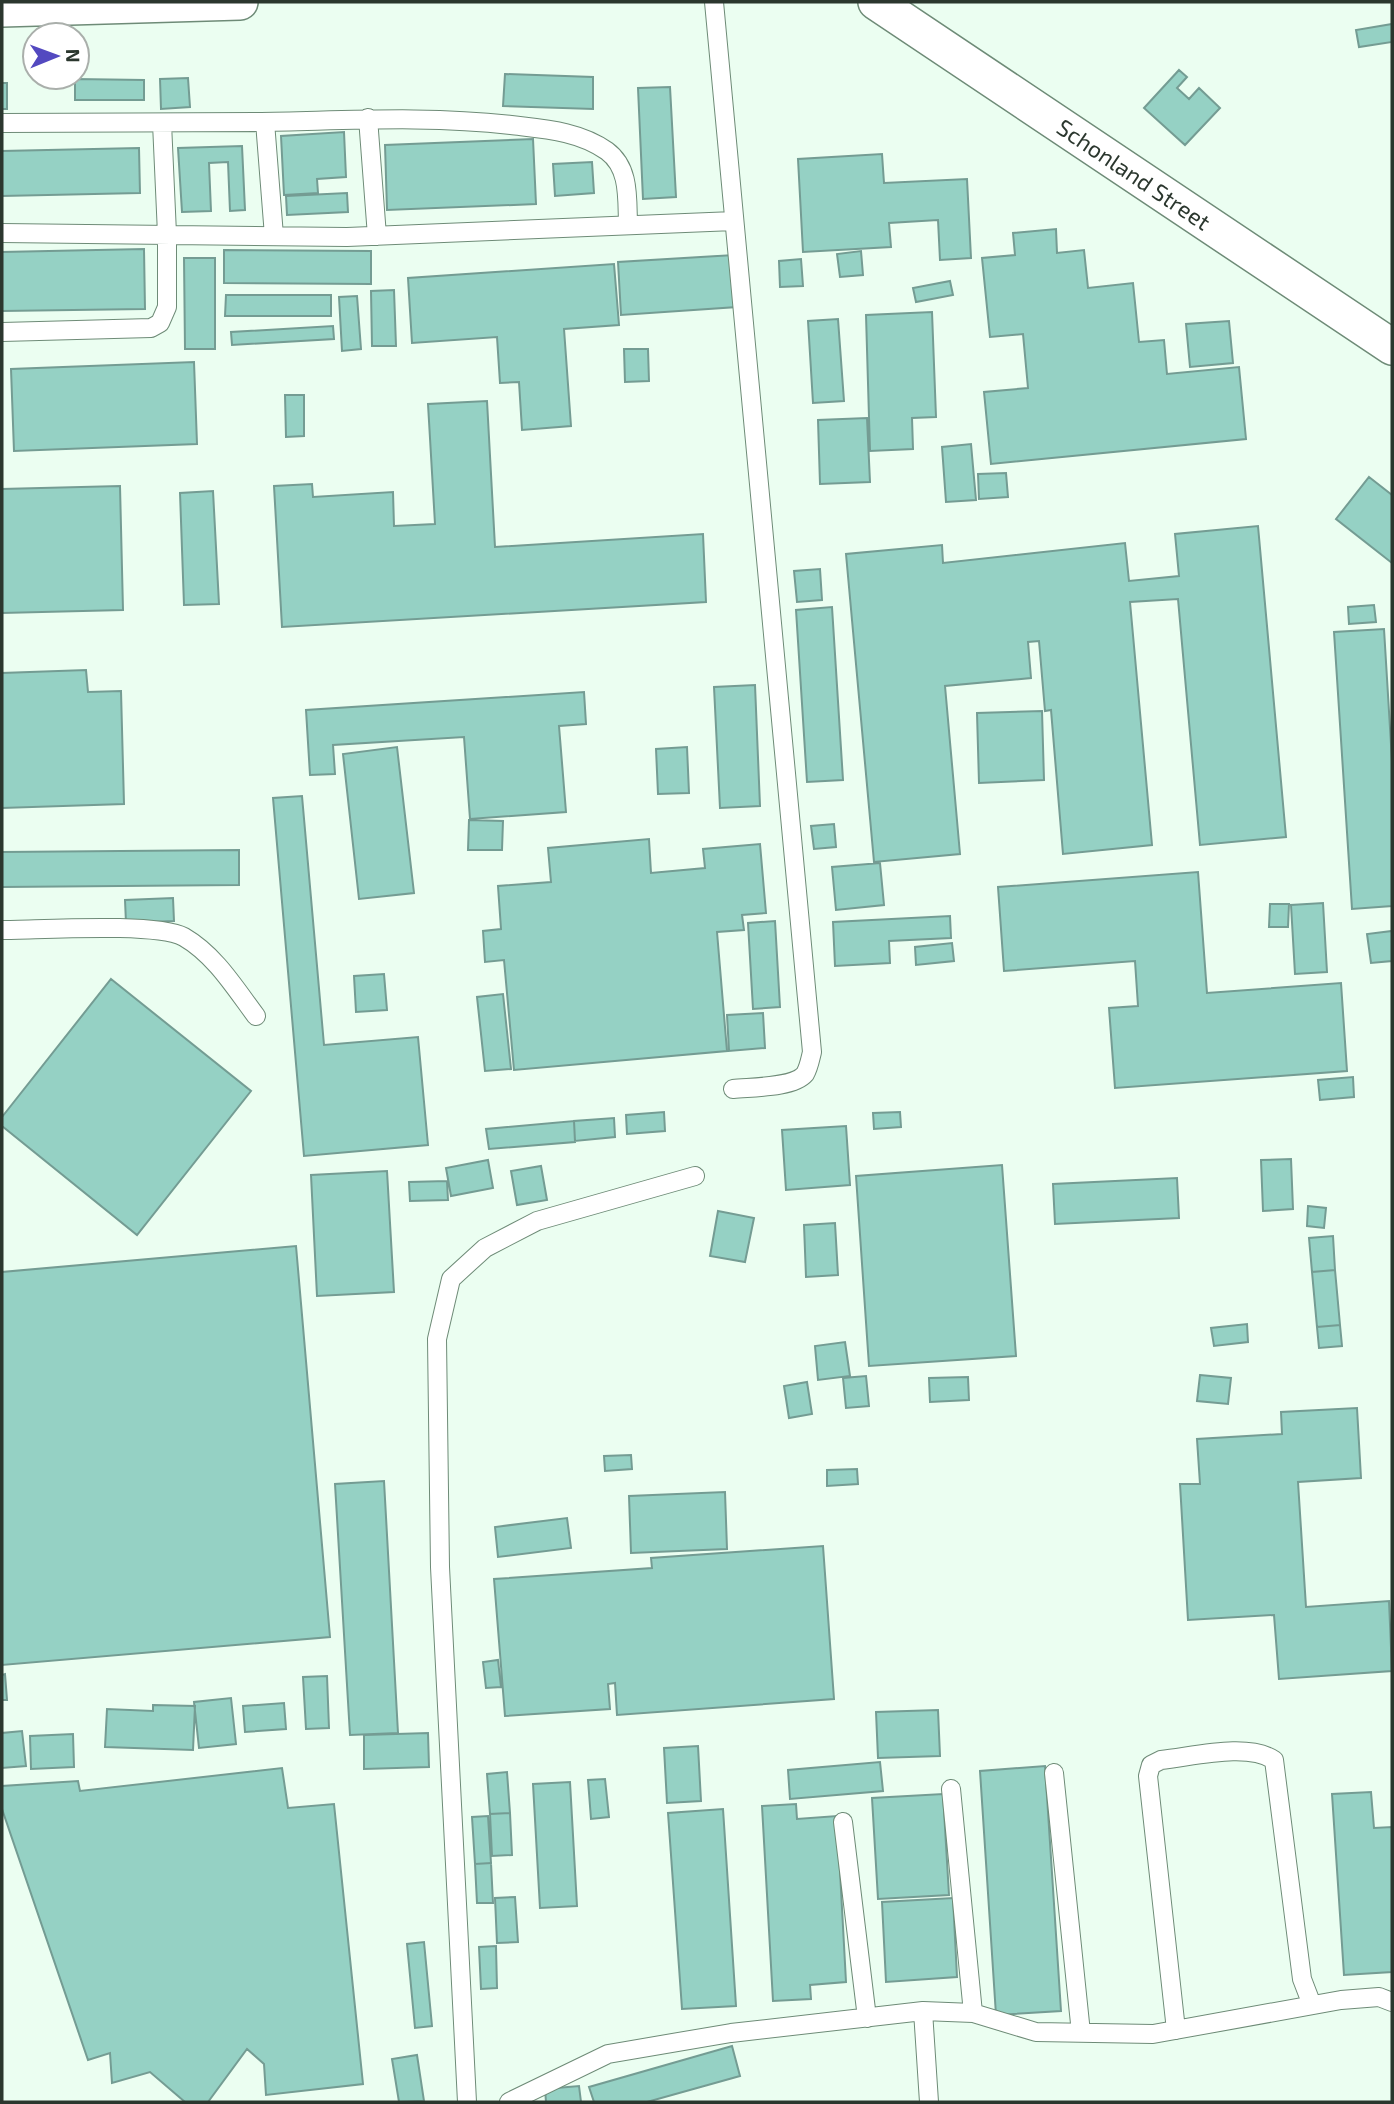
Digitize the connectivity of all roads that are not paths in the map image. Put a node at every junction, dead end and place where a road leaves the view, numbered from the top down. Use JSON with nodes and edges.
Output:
{"nodes":[{"id":1,"x":240,"y":2,"type":"edge"},
{"id":2,"x":714,"y":2,"type":"edge"},
{"id":3,"x":876,"y":2,"type":"edge"},
{"id":4,"x":60,"y":4,"type":"edge"},
{"id":5,"x":2,"y":9,"type":"edge"},
{"id":6,"x":368,"y":118,"type":"junction"},
{"id":7,"x":265,"y":122,"type":"junction"},
{"id":8,"x":2,"y":123,"type":"edge"},
{"id":9,"x":162,"y":123,"type":"junction"},
{"id":10,"x":734,"y":221,"type":"junction"},
{"id":11,"x":628,"y":224,"type":"junction"},
{"id":12,"x":2,"y":233,"type":"edge"},
{"id":13,"x":167,"y":234,"type":"junction"},
{"id":14,"x":274,"y":236,"type":"junction"},
{"id":15,"x":377,"y":236,"type":"junction"},
{"id":16,"x":2,"y":332,"type":"edge"},
{"id":17,"x":1391,"y":343,"type":"edge"},
{"id":18,"x":2,"y":930,"type":"edge"},
{"id":19,"x":256,"y":1016,"type":"dead end"},
{"id":20,"x":733,"y":1089,"type":"dead end"},
{"id":21,"x":695,"y":1175,"type":"dead end"},
{"id":22,"x":1054,"y":1773,"type":"dead end"},
{"id":23,"x":951,"y":1789,"type":"dead end"},
{"id":24,"x":843,"y":1822,"type":"dead end"},
{"id":25,"x":1392,"y":2002,"type":"edge"},
{"id":26,"x":1312,"y":2005,"type":"junction"},
{"id":27,"x":923,"y":2011,"type":"junction"},
{"id":28,"x":972,"y":2013,"type":"junction"},
{"id":29,"x":867,"y":2018,"type":"junction"},
{"id":30,"x":1176,"y":2030,"type":"junction"},
{"id":31,"x":1081,"y":2033,"type":"junction"},
{"id":32,"x":467,"y":2102,"type":"edge"},
{"id":33,"x":509,"y":2102,"type":"edge"},
{"id":34,"x":929,"y":2102,"type":"edge"}],
"edges":[{"from":1,"to":4,"type":"street"},
{"from":2,"to":10,"type":"lane"},
{"from":3,"to":17,"type":"street","name":"Schonland Street"},
{"from":4,"to":5,"type":"street"},
{"from":6,"to":7,"type":"lane"},
{"from":6,"to":11,"type":"lane"},
{"from":6,"to":15,"type":"lane"},
{"from":7,"to":9,"type":"lane"},
{"from":7,"to":14,"type":"lane"},
{"from":8,"to":9,"type":"lane"},
{"from":9,"to":13,"type":"lane"},
{"from":10,"to":11,"type":"lane"},
{"from":10,"to":20,"type":"lane"},
{"from":11,"to":15,"type":"lane"},
{"from":12,"to":13,"type":"lane"},
{"from":13,"to":14,"type":"lane"},
{"from":13,"to":16,"type":"lane"},
{"from":14,"to":15,"type":"lane"},
{"from":18,"to":19,"type":"lane"},
{"from":21,"to":32,"type":"lane"},
{"from":22,"to":31,"type":"lane"},
{"from":23,"to":28,"type":"lane"},
{"from":24,"to":29,"type":"lane"},
{"from":25,"to":26,"type":"lane"},
{"from":26,"to":30,"type":"lane"},
{"from":26,"to":30,"type":"lane"},
{"from":27,"to":28,"type":"lane"},
{"from":27,"to":29,"type":"lane"},
{"from":27,"to":34,"type":"lane"},
{"from":28,"to":31,"type":"lane"},
{"from":29,"to":33,"type":"lane"},
{"from":30,"to":31,"type":"lane"}]}
